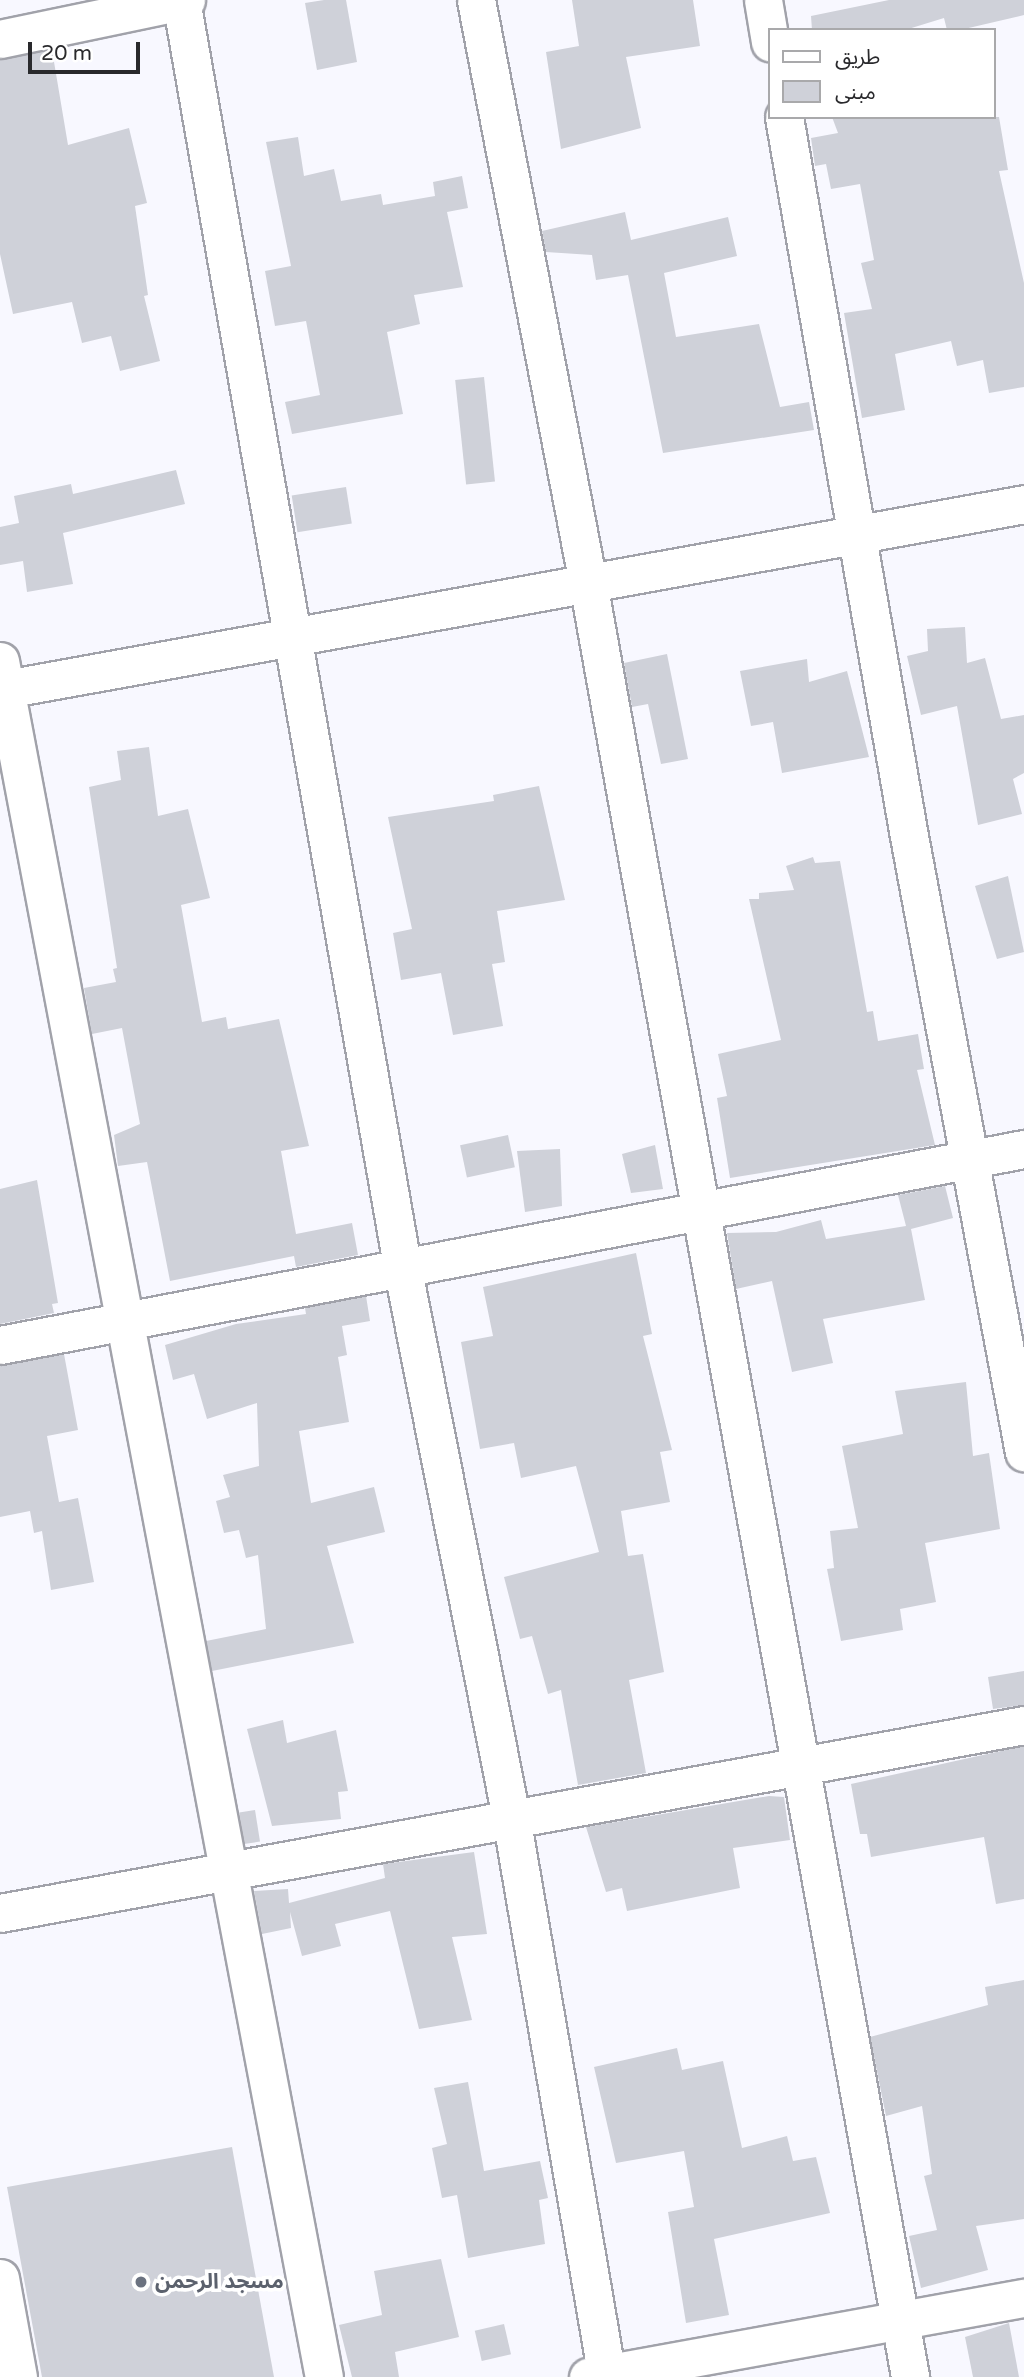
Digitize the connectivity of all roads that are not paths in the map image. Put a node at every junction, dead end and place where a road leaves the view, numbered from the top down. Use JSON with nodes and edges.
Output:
{"nodes":[{"id":1,"x":183,"y":0,"type":"edge"},
{"id":2,"x":476,"y":0,"type":"edge"},
{"id":3,"x":763,"y":0,"type":"edge"},
{"id":4,"x":768,"y":29,"type":"edge"},
{"id":5,"x":0,"y":39,"type":"edge"},
{"id":6,"x":784,"y":119,"type":"edge"},
{"id":7,"x":1024,"y":504,"type":"edge"},
{"id":8,"x":859,"y":536,"type":"junction"},
{"id":9,"x":588,"y":583,"type":"junction"},
{"id":10,"x":294,"y":638,"type":"junction"},
{"id":11,"x":2,"y":680,"type":"edge"},
{"id":12,"x":1024,"y":1149,"type":"edge"},
{"id":13,"x":967,"y":1159,"type":"junction"},
{"id":14,"x":699,"y":1212,"type":"junction"},
{"id":15,"x":403,"y":1271,"type":"junction"},
{"id":16,"x":126,"y":1321,"type":"junction"},
{"id":17,"x":0,"y":1345,"type":"edge"},
{"id":18,"x":1024,"y":1452,"type":"edge"},
{"id":19,"x":1024,"y":1726,"type":"edge"},
{"id":20,"x":799,"y":1765,"type":"junction"},
{"id":21,"x":511,"y":1817,"type":"junction"},
{"id":22,"x":227,"y":1869,"type":"junction"},
{"id":23,"x":0,"y":1913,"type":"edge"},
{"id":24,"x":0,"y":2278,"type":"edge"},
{"id":25,"x":1024,"y":2298,"type":"edge"},
{"id":26,"x":900,"y":2323,"type":"junction"},
{"id":27,"x":600,"y":2376,"type":"edge"},
{"id":28,"x":18,"y":2377,"type":"edge"},
{"id":29,"x":324,"y":2377,"type":"edge"},
{"id":30,"x":910,"y":2377,"type":"edge"}],
"edges":[{"from":1,"to":5,"type":"street"},
{"from":1,"to":10,"type":"street"},
{"from":2,"to":9,"type":"street"},
{"from":3,"to":4,"type":"street"},
{"from":6,"to":8,"type":"street"},
{"from":7,"to":8,"type":"street"},
{"from":8,"to":9,"type":"street"},
{"from":8,"to":13,"type":"street"},
{"from":9,"to":10,"type":"street"},
{"from":9,"to":14,"type":"street"},
{"from":10,"to":11,"type":"street"},
{"from":10,"to":15,"type":"street"},
{"from":11,"to":16,"type":"street"},
{"from":12,"to":13,"type":"street"},
{"from":13,"to":14,"type":"street"},
{"from":13,"to":18,"type":"street"},
{"from":14,"to":15,"type":"street"},
{"from":14,"to":20,"type":"street"},
{"from":15,"to":16,"type":"street"},
{"from":15,"to":21,"type":"street"},
{"from":16,"to":17,"type":"street"},
{"from":16,"to":22,"type":"street"},
{"from":19,"to":20,"type":"street"},
{"from":20,"to":21,"type":"street"},
{"from":20,"to":26,"type":"street"},
{"from":21,"to":22,"type":"street"},
{"from":21,"to":27,"type":"street"},
{"from":22,"to":23,"type":"street"},
{"from":22,"to":29,"type":"street"},
{"from":24,"to":28,"type":"street"},
{"from":25,"to":26,"type":"street"},
{"from":26,"to":27,"type":"street"},
{"from":26,"to":30,"type":"street"}]}
